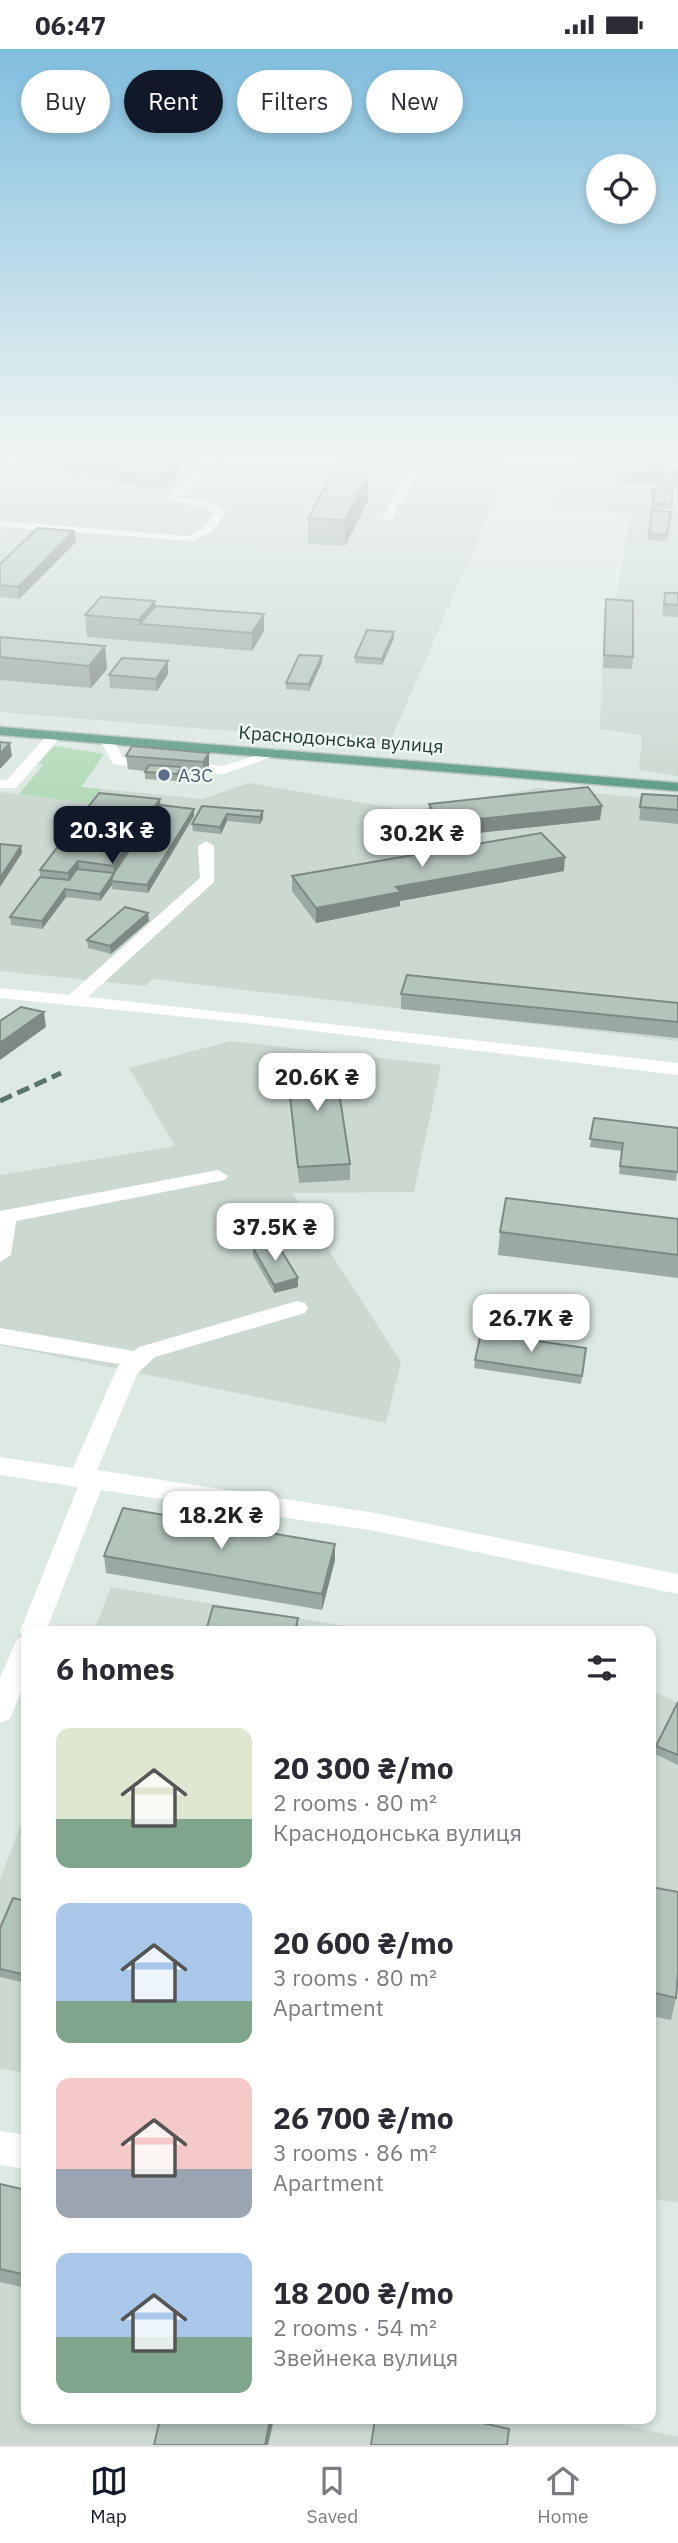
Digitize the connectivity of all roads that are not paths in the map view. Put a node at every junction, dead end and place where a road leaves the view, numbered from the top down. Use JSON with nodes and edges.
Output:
{"nodes":[{"id":1,"x":0,"y":731,"type":"edge"},
{"id":2,"x":55,"y":735,"type":"junction"},
{"id":3,"x":107,"y":740,"type":"junction"},
{"id":4,"x":276,"y":753,"type":"junction"},
{"id":5,"x":0,"y":784,"type":"edge"},
{"id":6,"x":678,"y":787,"type":"edge"},
{"id":7,"x":206,"y":846,"type":"dead end"},
{"id":8,"x":0,"y":993,"type":"edge"},
{"id":9,"x":74,"y":1000,"type":"junction"},
{"id":10,"x":678,"y":1069,"type":"edge"},
{"id":11,"x":218,"y":1176,"type":"dead end"},
{"id":12,"x":0,"y":1255,"type":"edge"},
{"id":13,"x":297,"y":1308,"type":"dead end"},
{"id":14,"x":0,"y":1336,"type":"edge"},
{"id":15,"x":138,"y":1360,"type":"junction"},
{"id":16,"x":0,"y":1466,"type":"edge"},
{"id":17,"x":88,"y":1477,"type":"junction"},
{"id":18,"x":678,"y":1584,"type":"edge"},
{"id":19,"x":35,"y":1626,"type":"edge"},
{"id":20,"x":21,"y":1656,"type":"edge"},
{"id":21,"x":6,"y":1682,"type":"edge"},
{"id":22,"x":0,"y":1711,"type":"edge"},
{"id":23,"x":0,"y":2148,"type":"edge"},
{"id":24,"x":21,"y":2151,"type":"edge"}],
"edges":[{"from":1,"to":2,"type":"main road","name":"Краснодонська вулиця"},
{"from":2,"to":3,"type":"main road","name":"Краснодонська вулиця"},
{"from":2,"to":5,"type":"street"},
{"from":3,"to":4,"type":"main road","name":"Краснодонська вулиця"},
{"from":3,"to":4,"type":"street"},
{"from":4,"to":6,"type":"main road","name":"Краснодонська вулиця"},
{"from":7,"to":9,"type":"street"},
{"from":8,"to":9,"type":"street"},
{"from":9,"to":10,"type":"street"},
{"from":11,"to":12,"type":"street"},
{"from":13,"to":15,"type":"street"},
{"from":14,"to":15,"type":"street"},
{"from":15,"to":17,"type":"street"},
{"from":16,"to":17,"type":"street"},
{"from":17,"to":18,"type":"street"},
{"from":17,"to":19,"type":"street"},
{"from":20,"to":21,"type":"street"},
{"from":21,"to":22,"type":"street"},
{"from":23,"to":24,"type":"street"}]}
